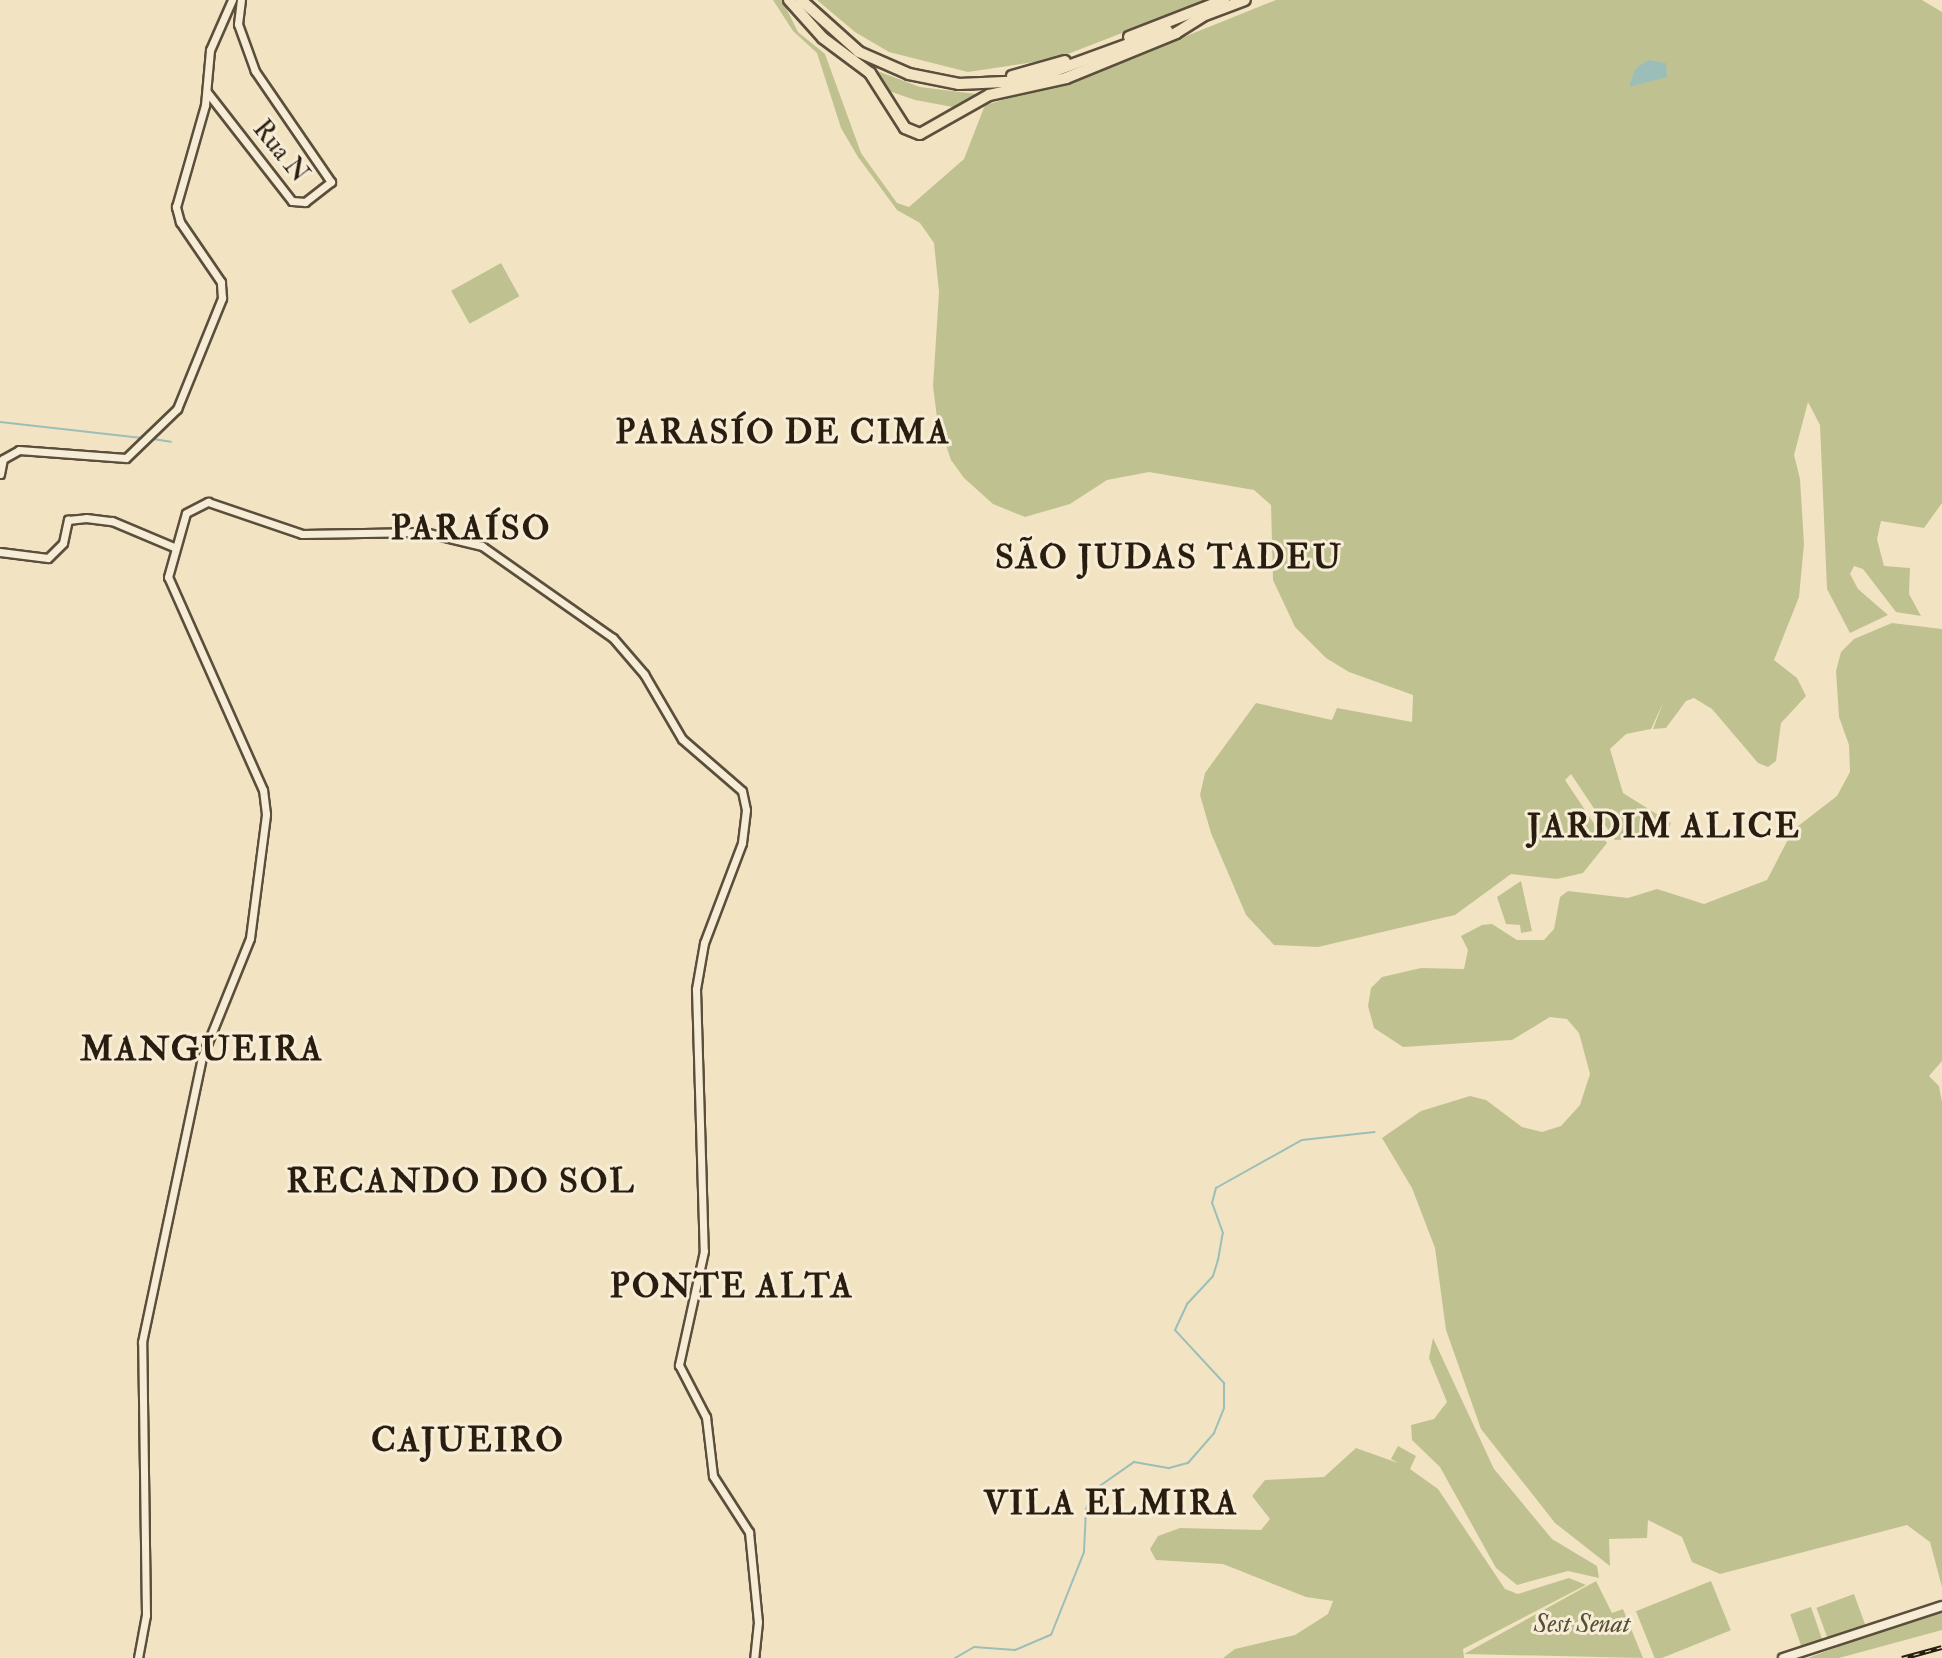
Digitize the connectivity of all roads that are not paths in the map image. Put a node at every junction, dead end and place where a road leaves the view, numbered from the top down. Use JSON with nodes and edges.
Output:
{"nodes":[{"id":1,"x":232,"y":0,"type":"edge"},
{"id":2,"x":241,"y":0,"type":"edge"},
{"id":3,"x":789,"y":0,"type":"edge"},
{"id":4,"x":801,"y":0,"type":"edge"},
{"id":5,"x":809,"y":0,"type":"edge"},
{"id":6,"x":1224,"y":0,"type":"edge"},
{"id":7,"x":1245,"y":0,"type":"edge"},
{"id":8,"x":1202,"y":17,"type":"junction"},
{"id":9,"x":207,"y":92,"type":"junction"},
{"id":10,"x":0,"y":474,"type":"edge"},
{"id":11,"x":174,"y":547,"type":"junction"},
{"id":12,"x":0,"y":552,"type":"edge"},
{"id":13,"x":1942,"y":1606,"type":"edge"},
{"id":14,"x":138,"y":1658,"type":"edge"},
{"id":15,"x":754,"y":1658,"type":"edge"},
{"id":16,"x":1783,"y":1658,"type":"edge"}],
"edges":[{"from":1,"to":9,"type":"street"},
{"from":2,"to":9,"type":"street","name":"Rua N"},
{"from":3,"to":8,"type":"highway"},
{"from":4,"to":8,"type":"highway"},
{"from":5,"to":6,"type":"highway"},
{"from":7,"to":8,"type":"highway"},
{"from":9,"to":10,"type":"street"},
{"from":11,"to":12,"type":"street"},
{"from":11,"to":14,"type":"street"},
{"from":11,"to":15,"type":"street"},
{"from":13,"to":16,"type":"main road"}]}
